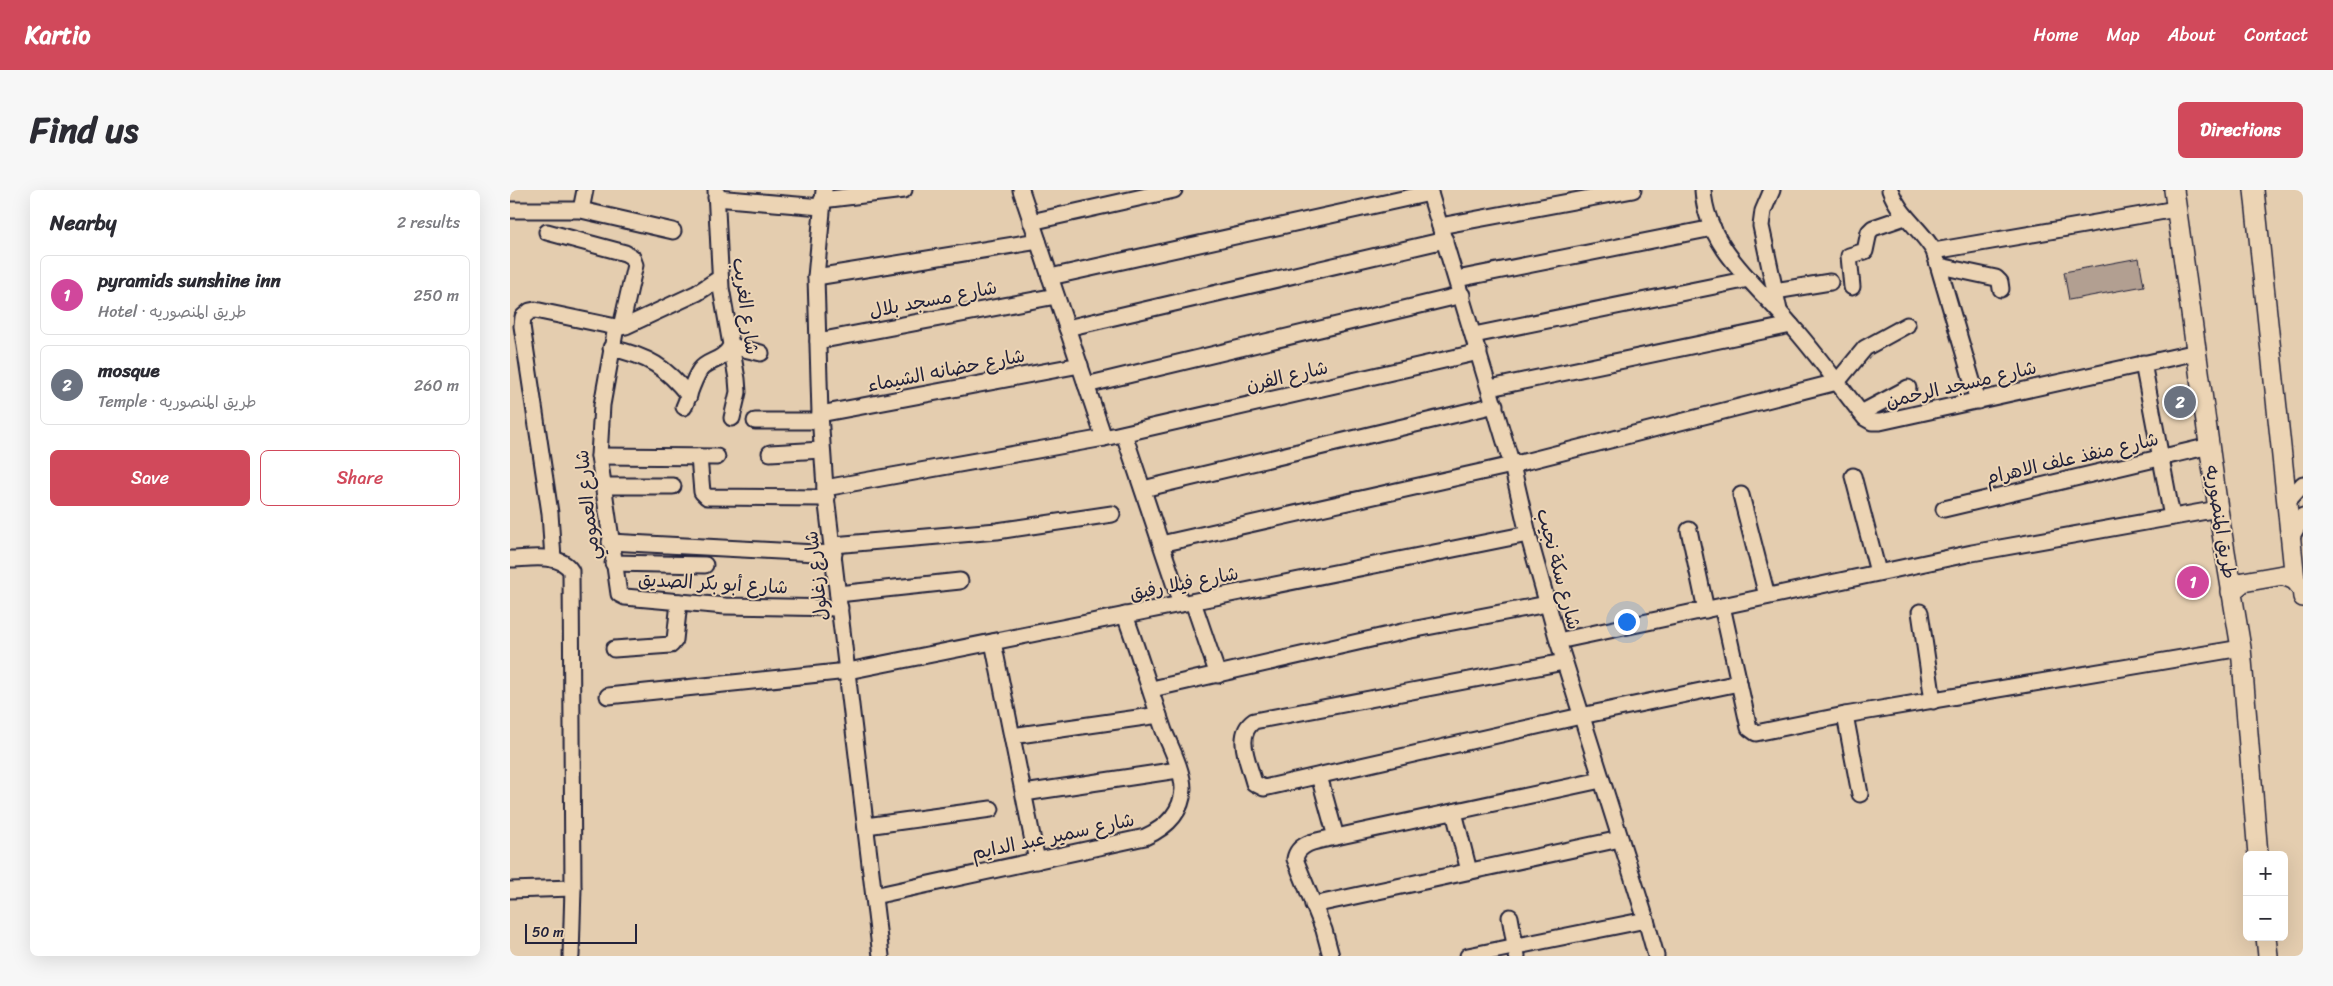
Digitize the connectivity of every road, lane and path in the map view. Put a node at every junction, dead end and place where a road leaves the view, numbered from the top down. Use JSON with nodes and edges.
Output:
{"nodes":[{"id":1,"x":585,"y":190,"type":"edge"},
{"id":2,"x":904,"y":190,"type":"edge"},
{"id":3,"x":1020,"y":190,"type":"edge"},
{"id":4,"x":1174,"y":190,"type":"edge"},
{"id":5,"x":1633,"y":190,"type":"edge"},
{"id":6,"x":1703,"y":190,"type":"edge"},
{"id":7,"x":1772,"y":190,"type":"edge"},
{"id":8,"x":1890,"y":190,"type":"edge"},
{"id":9,"x":2174,"y":190,"type":"edge"},
{"id":10,"x":2254,"y":190,"type":"edge"},
{"id":11,"x":1430,"y":192,"type":"edge"},
{"id":12,"x":716,"y":194,"type":"edge"},
{"id":13,"x":823,"y":196,"type":"edge"},
{"id":14,"x":1570,"y":196,"type":"edge"},
{"id":15,"x":2176,"y":209,"type":"junction"},
{"id":16,"x":510,"y":210,"type":"edge"},
{"id":17,"x":581,"y":210,"type":"junction"},
{"id":18,"x":1905,"y":217,"type":"junction"},
{"id":19,"x":1031,"y":222,"type":"junction"},
{"id":20,"x":1713,"y":228,"type":"junction"},
{"id":21,"x":673,"y":231,"type":"dead end"},
{"id":22,"x":547,"y":232,"type":"dead end"},
{"id":23,"x":1442,"y":233,"type":"junction"},
{"id":24,"x":1038,"y":241,"type":"junction"},
{"id":25,"x":1934,"y":251,"type":"junction"},
{"id":26,"x":1940,"y":266,"type":"junction"},
{"id":27,"x":816,"y":277,"type":"junction"},
{"id":28,"x":1050,"y":277,"type":"junction"},
{"id":29,"x":720,"y":278,"type":"junction"},
{"id":30,"x":1457,"y":279,"type":"junction"},
{"id":31,"x":1749,"y":279,"type":"junction"},
{"id":32,"x":1830,"y":282,"type":"dead end"},
{"id":33,"x":1852,"y":287,"type":"dead end"},
{"id":34,"x":2001,"y":289,"type":"dead end"},
{"id":35,"x":1775,"y":291,"type":"junction"},
{"id":36,"x":1462,"y":295,"type":"junction"},
{"id":37,"x":1056,"y":296,"type":"junction"},
{"id":38,"x":1779,"y":312,"type":"junction"},
{"id":39,"x":1792,"y":324,"type":"junction"},
{"id":40,"x":516,"y":326,"type":"edge"},
{"id":41,"x":1907,"y":326,"type":"dead end"},
{"id":42,"x":619,"y":327,"type":"junction"},
{"id":43,"x":1067,"y":328,"type":"junction"},
{"id":44,"x":1474,"y":335,"type":"junction"},
{"id":45,"x":818,"y":341,"type":"junction"},
{"id":46,"x":731,"y":346,"type":"junction"},
{"id":47,"x":611,"y":348,"type":"junction"},
{"id":48,"x":1479,"y":352,"type":"junction"},
{"id":49,"x":2197,"y":352,"type":"junction"},
{"id":50,"x":761,"y":353,"type":"dead end"},
{"id":51,"x":2143,"y":363,"type":"junction"},
{"id":52,"x":1080,"y":365,"type":"junction"},
{"id":53,"x":1837,"y":382,"type":"junction"},
{"id":54,"x":1086,"y":385,"type":"junction"},
{"id":55,"x":1490,"y":388,"type":"junction"},
{"id":56,"x":1908,"y":388,"type":"dead end"},
{"id":57,"x":1978,"y":401,"type":"junction"},
{"id":58,"x":1495,"y":406,"type":"junction"},
{"id":59,"x":1861,"y":413,"type":"junction"},
{"id":60,"x":820,"y":417,"type":"junction"},
{"id":61,"x":732,"y":418,"type":"dead end"},
{"id":62,"x":755,"y":421,"type":"dead end"},
{"id":63,"x":1124,"y":434,"type":"junction"},
{"id":64,"x":1104,"y":438,"type":"junction"},
{"id":65,"x":2210,"y":446,"type":"junction"},
{"id":66,"x":822,"y":450,"type":"junction"},
{"id":67,"x":770,"y":453,"type":"dead end"},
{"id":68,"x":599,"y":456,"type":"junction"},
{"id":69,"x":699,"y":457,"type":"junction"},
{"id":70,"x":717,"y":457,"type":"dead end"},
{"id":71,"x":2161,"y":457,"type":"junction"},
{"id":72,"x":1512,"y":465,"type":"junction"},
{"id":73,"x":1853,"y":476,"type":"dead end"},
{"id":74,"x":2303,"y":484,"type":"edge"},
{"id":75,"x":603,"y":486,"type":"junction"},
{"id":76,"x":673,"y":486,"type":"dead end"},
{"id":77,"x":1143,"y":489,"type":"junction"},
{"id":78,"x":826,"y":493,"type":"junction"},
{"id":79,"x":1741,"y":495,"type":"dead end"},
{"id":80,"x":2287,"y":502,"type":"junction"},
{"id":81,"x":1944,"y":509,"type":"dead end"},
{"id":82,"x":2218,"y":509,"type":"junction"},
{"id":83,"x":1112,"y":514,"type":"dead end"},
{"id":84,"x":2303,"y":516,"type":"edge"},
{"id":85,"x":2172,"y":517,"type":"junction"},
{"id":86,"x":1688,"y":530,"type":"dead end"},
{"id":87,"x":1528,"y":534,"type":"junction"},
{"id":88,"x":2291,"y":538,"type":"junction"},
{"id":89,"x":610,"y":542,"type":"junction"},
{"id":90,"x":1161,"y":544,"type":"junction"},
{"id":91,"x":833,"y":549,"type":"junction"},
{"id":92,"x":510,"y":558,"type":"edge"},
{"id":93,"x":553,"y":559,"type":"junction"},
{"id":94,"x":613,"y":563,"type":"junction"},
{"id":95,"x":705,"y":565,"type":"dead end"},
{"id":96,"x":1878,"y":572,"type":"junction"},
{"id":97,"x":960,"y":581,"type":"dead end"},
{"id":98,"x":2299,"y":589,"type":"edge"},
{"id":99,"x":617,"y":590,"type":"joint"},
{"id":100,"x":2231,"y":592,"type":"junction"},
{"id":101,"x":1767,"y":596,"type":"junction"},
{"id":102,"x":839,"y":601,"type":"junction"},
{"id":103,"x":679,"y":602,"type":"junction"},
{"id":104,"x":1187,"y":603,"type":"junction"},
{"id":105,"x":1547,"y":604,"type":"junction"},
{"id":106,"x":1722,"y":606,"type":"junction"},
{"id":107,"x":1706,"y":610,"type":"junction"},
{"id":108,"x":1920,"y":612,"type":"dead end"},
{"id":109,"x":1125,"y":616,"type":"junction"},
{"id":110,"x":1558,"y":641,"type":"junction"},
{"id":111,"x":993,"y":642,"type":"junction"},
{"id":112,"x":2240,"y":648,"type":"junction"},
{"id":113,"x":614,"y":649,"type":"dead end"},
{"id":114,"x":1564,"y":662,"type":"junction"},
{"id":115,"x":848,"y":671,"type":"junction"},
{"id":116,"x":1218,"y":675,"type":"junction"},
{"id":117,"x":1739,"y":683,"type":"junction"},
{"id":118,"x":1152,"y":689,"type":"junction"},
{"id":119,"x":608,"y":696,"type":"dead end"},
{"id":120,"x":1933,"y":701,"type":"junction"},
{"id":121,"x":1159,"y":714,"type":"junction"},
{"id":122,"x":1845,"y":715,"type":"junction"},
{"id":123,"x":1581,"y":716,"type":"junction"},
{"id":124,"x":1012,"y":736,"type":"junction"},
{"id":125,"x":1178,"y":770,"type":"junction"},
{"id":126,"x":1318,"y":776,"type":"junction"},
{"id":127,"x":1602,"y":780,"type":"junction"},
{"id":128,"x":1024,"y":793,"type":"junction"},
{"id":129,"x":1860,"y":794,"type":"dead end"},
{"id":130,"x":991,"y":809,"type":"dead end"},
{"id":131,"x":1454,"y":812,"type":"junction"},
{"id":132,"x":866,"y":826,"type":"junction"},
{"id":133,"x":1336,"y":836,"type":"junction"},
{"id":134,"x":1620,"y":839,"type":"junction"},
{"id":135,"x":2258,"y":851,"type":"edge"},
{"id":136,"x":1037,"y":860,"type":"junction"},
{"id":137,"x":1469,"y":872,"type":"junction"},
{"id":138,"x":573,"y":888,"type":"junction"},
{"id":139,"x":510,"y":890,"type":"edge"},
{"id":140,"x":874,"y":896,"type":"junction"},
{"id":141,"x":1313,"y":905,"type":"junction"},
{"id":142,"x":1510,"y":916,"type":"dead end"},
{"id":143,"x":1646,"y":920,"type":"junction"},
{"id":144,"x":2266,"y":941,"type":"edge"},
{"id":145,"x":1516,"y":952,"type":"edge"},
{"id":146,"x":571,"y":956,"type":"edge"},
{"id":147,"x":880,"y":956,"type":"edge"},
{"id":148,"x":1331,"y":956,"type":"edge"},
{"id":149,"x":1468,"y":956,"type":"edge"},
{"id":150,"x":1656,"y":956,"type":"edge"},
{"id":151,"x":2268,"y":956,"type":"edge"}],
"edges":[{"from":1,"to":17,"type":"street"},
{"from":2,"to":13,"type":"street"},
{"from":3,"to":19,"type":"street"},
{"from":4,"to":19,"type":"street"},
{"from":5,"to":14,"type":"street"},
{"from":6,"to":20,"type":"street","name":"شارع مسجد الرحمن"},
{"from":7,"to":35,"type":"street"},
{"from":8,"to":18,"type":"street"},
{"from":9,"to":15,"type":"main road","name":"طريق المنصوريه"},
{"from":10,"to":80,"type":"main road"},
{"from":11,"to":23,"type":"street","name":"شارع سكة نجيب"},
{"from":11,"to":28,"type":"street"},
{"from":12,"to":13,"type":"street"},
{"from":12,"to":29,"type":"street","name":"شارع الغريب"},
{"from":13,"to":27,"type":"street","name":"شارع زغلول"},
{"from":14,"to":23,"type":"street"},
{"from":15,"to":25,"type":"street"},
{"from":15,"to":49,"type":"main road","name":"طريق المنصوريه"},
{"from":16,"to":17,"type":"street"},
{"from":17,"to":21,"type":"street"},
{"from":18,"to":25,"type":"street"},
{"from":18,"to":33,"type":"street"},
{"from":19,"to":24,"type":"street"},
{"from":20,"to":30,"type":"street"},
{"from":20,"to":31,"type":"street","name":"شارع مسجد الرحمن"},
{"from":22,"to":42,"type":"street","name":"شارع العمومي"},
{"from":23,"to":30,"type":"street","name":"شارع سكة نجيب"},
{"from":23,"to":43,"type":"street"},
{"from":24,"to":27,"type":"street"},
{"from":24,"to":28,"type":"street"},
{"from":25,"to":26,"type":"street"},
{"from":26,"to":34,"type":"street"},
{"from":26,"to":57,"type":"street"},
{"from":27,"to":45,"type":"street","name":"شارع زغلول"},
{"from":28,"to":37,"type":"street"},
{"from":29,"to":42,"type":"street"},
{"from":29,"to":46,"type":"street","name":"شارع الغريب"},
{"from":30,"to":36,"type":"street","name":"شارع سكة نجيب"},
{"from":31,"to":38,"type":"street","name":"شارع مسجد الرحمن"},
{"from":31,"to":44,"type":"street"},
{"from":32,"to":35,"type":"street"},
{"from":35,"to":38,"type":"street"},
{"from":36,"to":44,"type":"street","name":"شارع سكة نجيب"},
{"from":36,"to":54,"type":"street"},
{"from":37,"to":43,"type":"street"},
{"from":37,"to":45,"type":"street","name":"شارع مسجد بلال"},
{"from":38,"to":39,"type":"street","name":"شارع مسجد الرحمن"},
{"from":39,"to":53,"type":"street","name":"شارع مسجد الرحمن"},
{"from":39,"to":55,"type":"street"},
{"from":40,"to":42,"type":"street"},
{"from":40,"to":93,"type":"street"},
{"from":41,"to":53,"type":"street"},
{"from":42,"to":47,"type":"street","name":"شارع العمومي"},
{"from":43,"to":52,"type":"street"},
{"from":44,"to":48,"type":"street","name":"شارع سكة نجيب"},
{"from":45,"to":60,"type":"street","name":"شارع زغلول"},
{"from":46,"to":47,"type":"street"},
{"from":46,"to":50,"type":"street"},
{"from":46,"to":61,"type":"street","name":"شارع الغريب"},
{"from":47,"to":68,"type":"street","name":"شارع العمومي"},
{"from":48,"to":55,"type":"street","name":"شارع سكة نجيب"},
{"from":48,"to":63,"type":"street","name":"شارع الفرن"},
{"from":49,"to":51,"type":"street","name":"شارع مسجد الرحمن"},
{"from":49,"to":65,"type":"main road","name":"طريق المنصوريه"},
{"from":51,"to":57,"type":"street","name":"شارع مسجد الرحمن"},
{"from":51,"to":71,"type":"street"},
{"from":52,"to":54,"type":"street"},
{"from":52,"to":60,"type":"street","name":"شارع حضانه الشيماء"},
{"from":53,"to":59,"type":"street","name":"شارع مسجد الرحمن"},
{"from":53,"to":72,"type":"street"},
{"from":54,"to":64,"type":"street"},
{"from":55,"to":58,"type":"street","name":"شارع سكة نجيب"},
{"from":56,"to":59,"type":"street"},
{"from":57,"to":59,"type":"street","name":"شارع مسجد الرحمن"},
{"from":58,"to":72,"type":"street","name":"شارع سكة نجيب"},
{"from":58,"to":77,"type":"street"},
{"from":60,"to":62,"type":"street","name":"شارع حضانه الشيماء"},
{"from":60,"to":66,"type":"street","name":"شارع زغلول"},
{"from":63,"to":64,"type":"street","name":"شارع الفرن"},
{"from":63,"to":77,"type":"street"},
{"from":64,"to":78,"type":"street","name":"شارع الفرن"},
{"from":65,"to":71,"type":"street","name":"شارع منفذ علف الاهرام"},
{"from":65,"to":82,"type":"main road","name":"طريق المنصوريه"},
{"from":66,"to":67,"type":"street"},
{"from":66,"to":78,"type":"street","name":"شارع زغلول"},
{"from":68,"to":69,"type":"street"},
{"from":68,"to":75,"type":"street","name":"شارع العمومي"},
{"from":69,"to":70,"type":"street"},
{"from":69,"to":78,"type":"street","name":"شارع الفرن"},
{"from":71,"to":81,"type":"street","name":"شارع منفذ علف الاهرام"},
{"from":71,"to":85,"type":"street"},
{"from":72,"to":87,"type":"street","name":"شارع سكة نجيب"},
{"from":72,"to":90,"type":"street"},
{"from":73,"to":96,"type":"street"},
{"from":74,"to":80,"type":"street"},
{"from":75,"to":76,"type":"street"},
{"from":75,"to":89,"type":"street","name":"شارع العمومي"},
{"from":77,"to":90,"type":"street"},
{"from":78,"to":91,"type":"street","name":"شارع زغلول"},
{"from":79,"to":101,"type":"street"},
{"from":80,"to":88,"type":"main road"},
{"from":82,"to":85,"type":"street"},
{"from":82,"to":100,"type":"main road","name":"طريق المنصوريه"},
{"from":83,"to":91,"type":"street"},
{"from":84,"to":88,"type":"street"},
{"from":85,"to":96,"type":"street"},
{"from":86,"to":107,"type":"street"},
{"from":87,"to":104,"type":"street","name":"شارع فيلا رفيق"},
{"from":87,"to":105,"type":"street","name":"شارع سكة نجيب"},
{"from":88,"to":98,"type":"main road"},
{"from":89,"to":91,"type":"street"},
{"from":89,"to":94,"type":"street","name":"شارع العمومي"},
{"from":90,"to":104,"type":"street"},
{"from":91,"to":102,"type":"street","name":"شارع زغلول"},
{"from":92,"to":93,"type":"street"},
{"from":93,"to":138,"type":"street"},
{"from":94,"to":95,"type":"street"},
{"from":94,"to":99,"type":"street","name":"شارع العمومي"},
{"from":96,"to":101,"type":"street"},
{"from":97,"to":102,"type":"street","name":"شارع أبو بكر الصديق"},
{"from":98,"to":100,"type":"main road"},
{"from":99,"to":103,"type":"street","name":"شارع أبو بكر الصديق"},
{"from":100,"to":112,"type":"main road","name":"طريق المنصوريه"},
{"from":101,"to":106,"type":"street"},
{"from":102,"to":103,"type":"street","name":"شارع أبو بكر الصديق"},
{"from":102,"to":115,"type":"street","name":"شارع زغلول"},
{"from":103,"to":113,"type":"street"},
{"from":104,"to":109,"type":"street","name":"شارع فيلا رفيق"},
{"from":104,"to":116,"type":"street"},
{"from":105,"to":110,"type":"street","name":"شارع سكة نجيب"},
{"from":105,"to":116,"type":"street"},
{"from":106,"to":107,"type":"street"},
{"from":106,"to":117,"type":"street"},
{"from":107,"to":110,"type":"street"},
{"from":108,"to":120,"type":"street"},
{"from":109,"to":111,"type":"street","name":"شارع فيلا رفيق"},
{"from":109,"to":118,"type":"street","name":"شارع سمير عبد الدايم"},
{"from":110,"to":114,"type":"street","name":"شارع سكة نجيب"},
{"from":111,"to":115,"type":"street","name":"شارع فيلا رفيق"},
{"from":111,"to":124,"type":"street"},
{"from":112,"to":120,"type":"street"},
{"from":112,"to":135,"type":"main road","name":"طريق المنصوريه"},
{"from":114,"to":123,"type":"street","name":"شارع سكة نجيب"},
{"from":114,"to":126,"type":"street"},
{"from":115,"to":119,"type":"street","name":"شارع فيلا رفيق"},
{"from":115,"to":132,"type":"street","name":"شارع زغلول"},
{"from":116,"to":118,"type":"street"},
{"from":117,"to":122,"type":"street"},
{"from":117,"to":123,"type":"street"},
{"from":118,"to":121,"type":"street","name":"شارع سمير عبد الدايم"},
{"from":120,"to":122,"type":"street"},
{"from":121,"to":124,"type":"street"},
{"from":121,"to":125,"type":"street","name":"شارع سمير عبد الدايم"},
{"from":122,"to":129,"type":"street"},
{"from":123,"to":126,"type":"street"},
{"from":123,"to":127,"type":"street","name":"شارع سكة نجيب"},
{"from":124,"to":128,"type":"street"},
{"from":125,"to":128,"type":"street"},
{"from":125,"to":136,"type":"street","name":"شارع سمير عبد الدايم"},
{"from":126,"to":133,"type":"street"},
{"from":127,"to":131,"type":"street"},
{"from":127,"to":134,"type":"street","name":"شارع سكة نجيب"},
{"from":128,"to":136,"type":"street"},
{"from":130,"to":132,"type":"street"},
{"from":131,"to":133,"type":"street"},
{"from":131,"to":137,"type":"street"},
{"from":132,"to":140,"type":"street","name":"شارع زغلول"},
{"from":133,"to":141,"type":"street"},
{"from":134,"to":137,"type":"street"},
{"from":134,"to":143,"type":"street","name":"شارع سكة نجيب"},
{"from":136,"to":140,"type":"street","name":"شارع سمير عبد الدايم"},
{"from":137,"to":141,"type":"street"},
{"from":138,"to":139,"type":"street"},
{"from":138,"to":146,"type":"street"},
{"from":140,"to":147,"type":"street","name":"شارع زغلول"},
{"from":141,"to":148,"type":"street"},
{"from":142,"to":145,"type":"street"},
{"from":143,"to":145,"type":"street"},
{"from":143,"to":150,"type":"street","name":"شارع سكة نجيب"},
{"from":144,"to":151,"type":"main road"},
{"from":145,"to":149,"type":"street"}]}
